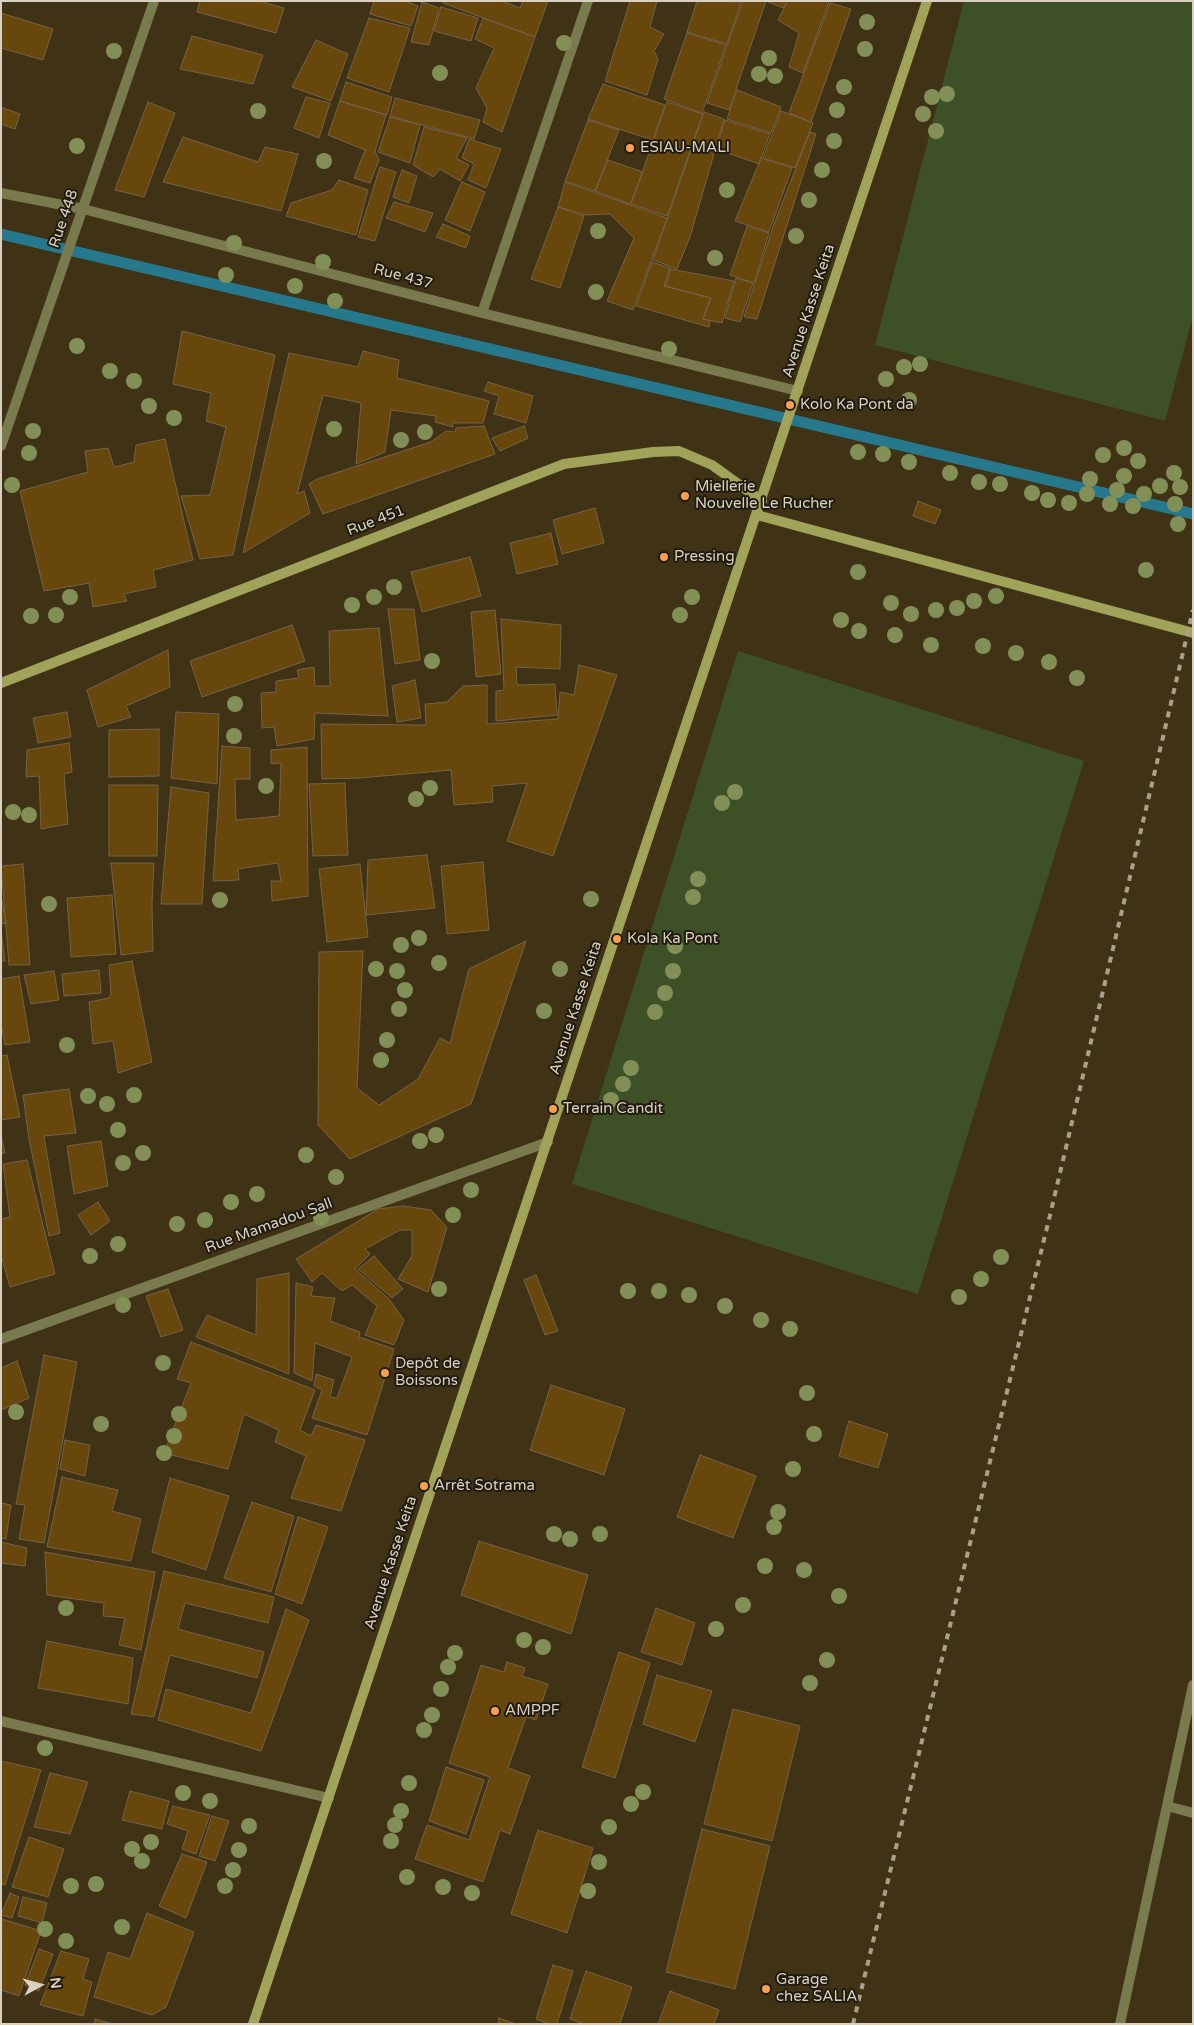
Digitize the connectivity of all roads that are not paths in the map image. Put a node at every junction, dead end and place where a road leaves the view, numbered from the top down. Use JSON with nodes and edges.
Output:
{"nodes":[{"id":1,"x":154,"y":1,"type":"edge"},
{"id":2,"x":588,"y":1,"type":"edge"},
{"id":3,"x":927,"y":1,"type":"edge"},
{"id":4,"x":1,"y":193,"type":"edge"},
{"id":5,"x":83,"y":209,"type":"junction"},
{"id":6,"x":482,"y":313,"type":"junction"},
{"id":7,"x":798,"y":391,"type":"junction"},
{"id":8,"x":1,"y":446,"type":"edge"},
{"id":9,"x":762,"y":501,"type":"junction"},
{"id":10,"x":757,"y":515,"type":"junction"},
{"id":11,"x":1193,"y":633,"type":"edge"},
{"id":12,"x":1,"y":683,"type":"edge"},
{"id":13,"x":548,"y":1142,"type":"junction"},
{"id":14,"x":1,"y":1339,"type":"edge"},
{"id":15,"x":1193,"y":1686,"type":"edge"},
{"id":16,"x":1,"y":1721,"type":"edge"},
{"id":17,"x":329,"y":1798,"type":"junction"},
{"id":18,"x":1167,"y":1806,"type":"junction"},
{"id":19,"x":1193,"y":1813,"type":"edge"},
{"id":20,"x":253,"y":2024,"type":"edge"},
{"id":21,"x":1120,"y":2024,"type":"edge"}],
"edges":[{"from":1,"to":5,"type":"street","name":"Rue 448"},
{"from":2,"to":6,"type":"street"},
{"from":3,"to":7,"type":"main road","name":"Avenue Kasse Keita"},
{"from":4,"to":5,"type":"street","name":"Rue 437"},
{"from":5,"to":6,"type":"street","name":"Rue 437"},
{"from":5,"to":8,"type":"street","name":"Rue 448"},
{"from":6,"to":7,"type":"street","name":"Rue 437"},
{"from":7,"to":9,"type":"main road","name":"Avenue Kasse Keita"},
{"from":9,"to":10,"type":"main road","name":"Avenue Kasse Keita"},
{"from":9,"to":12,"type":"main road","name":"Rue 451"},
{"from":10,"to":11,"type":"main road"},
{"from":10,"to":13,"type":"main road","name":"Avenue Kasse Keita"},
{"from":13,"to":14,"type":"street","name":"Rue Mamadou Sall"},
{"from":13,"to":17,"type":"main road","name":"Avenue Kasse Keita"},
{"from":15,"to":18,"type":"street"},
{"from":16,"to":17,"type":"street"},
{"from":17,"to":20,"type":"main road","name":"Avenue Kasse Keita"},
{"from":18,"to":19,"type":"street"},
{"from":18,"to":21,"type":"street"}]}
